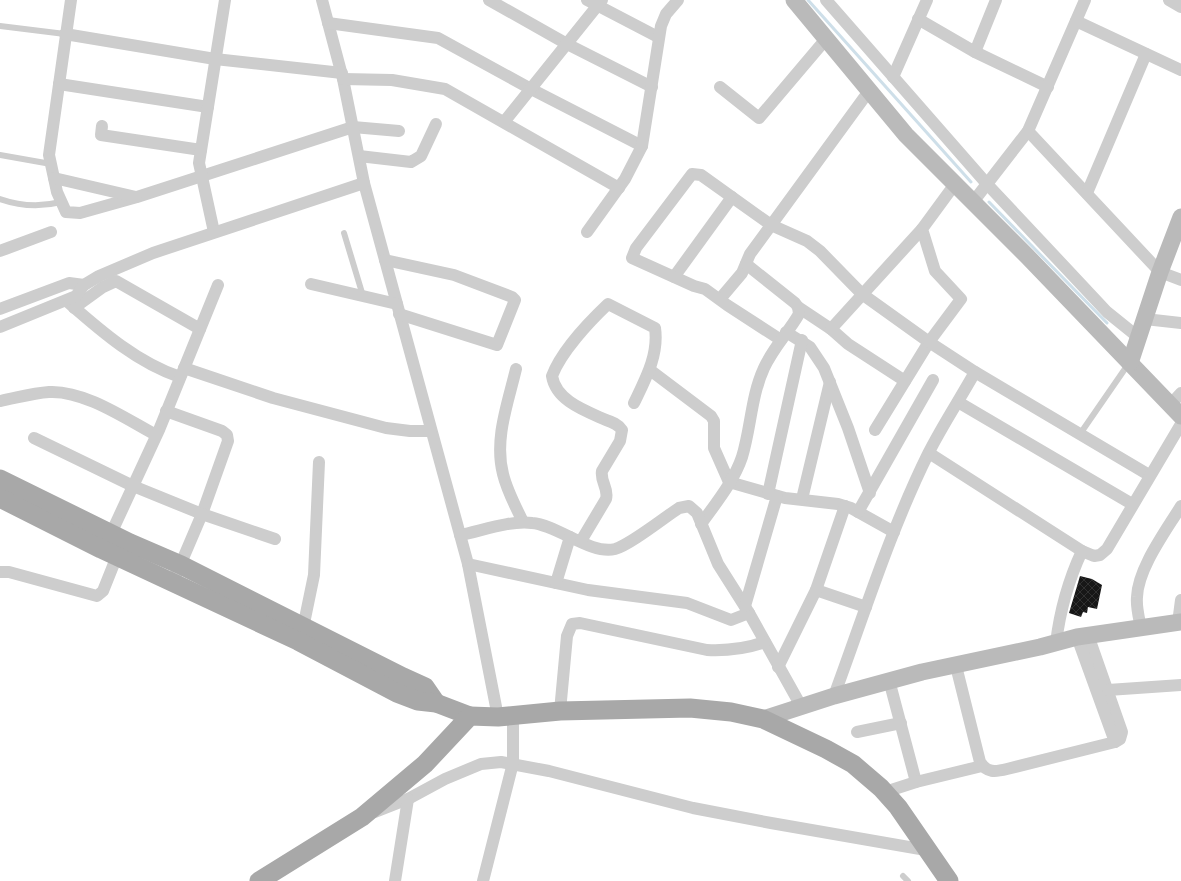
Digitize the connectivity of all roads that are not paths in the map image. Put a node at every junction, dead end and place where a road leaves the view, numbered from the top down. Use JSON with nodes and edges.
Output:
{"nodes":[{"id":1,"x":71,"y":0,"type":"edge"},
{"id":2,"x":225,"y":0,"type":"edge"},
{"id":3,"x":322,"y":0,"type":"edge"},
{"id":4,"x":488,"y":0,"type":"edge"},
{"id":5,"x":586,"y":0,"type":"edge"},
{"id":6,"x":678,"y":0,"type":"edge"},
{"id":7,"x":794,"y":0,"type":"edge"},
{"id":8,"x":826,"y":0,"type":"edge"},
{"id":9,"x":927,"y":0,"type":"edge"},
{"id":10,"x":996,"y":0,"type":"edge"},
{"id":11,"x":1085,"y":0,"type":"edge"},
{"id":12,"x":1169,"y":0,"type":"edge"},
{"id":13,"x":600,"y":3,"type":"edge"},
{"id":14,"x":1181,"y":7,"type":"edge"},
{"id":15,"x":918,"y":19,"type":"junction"},
{"id":16,"x":1076,"y":22,"type":"junction"},
{"id":17,"x":328,"y":23,"type":"junction"},
{"id":18,"x":0,"y":26,"type":"edge"},
{"id":19,"x":65,"y":34,"type":"junction"},
{"id":20,"x":658,"y":37,"type":"junction"},
{"id":21,"x":826,"y":39,"type":"junction"},
{"id":22,"x":567,"y":44,"type":"junction"},
{"id":23,"x":975,"y":52,"type":"junction"},
{"id":24,"x":1146,"y":54,"type":"junction"},
{"id":25,"x":215,"y":59,"type":"junction"},
{"id":26,"x":1181,"y":70,"type":"edge"},
{"id":27,"x":343,"y":76,"type":"junction"},
{"id":28,"x":893,"y":77,"type":"junction"},
{"id":29,"x":58,"y":84,"type":"junction"},
{"id":30,"x":652,"y":87,"type":"junction"},
{"id":31,"x":720,"y":87,"type":"dead end"},
{"id":32,"x":1048,"y":87,"type":"junction"},
{"id":33,"x":531,"y":89,"type":"junction"},
{"id":34,"x":869,"y":91,"type":"junction"},
{"id":35,"x":208,"y":107,"type":"junction"},
{"id":36,"x":504,"y":122,"type":"junction"},
{"id":37,"x":436,"y":124,"type":"dead end"},
{"id":38,"x":102,"y":126,"type":"dead end"},
{"id":39,"x":353,"y":127,"type":"junction"},
{"id":40,"x":399,"y":131,"type":"dead end"},
{"id":41,"x":1028,"y":131,"type":"junction"},
{"id":42,"x":642,"y":146,"type":"junction"},
{"id":43,"x":201,"y":150,"type":"junction"},
{"id":44,"x":0,"y":155,"type":"edge"},
{"id":45,"x":359,"y":156,"type":"junction"},
{"id":46,"x":51,"y":164,"type":"junction"},
{"id":47,"x":202,"y":177,"type":"junction"},
{"id":48,"x":54,"y":178,"type":"junction"},
{"id":49,"x":364,"y":183,"type":"junction"},
{"id":50,"x":955,"y":184,"type":"junction"},
{"id":51,"x":987,"y":184,"type":"junction"},
{"id":52,"x":619,"y":188,"type":"junction"},
{"id":53,"x":1087,"y":193,"type":"junction"},
{"id":54,"x":137,"y":197,"type":"junction"},
{"id":55,"x":732,"y":197,"type":"junction"},
{"id":56,"x":0,"y":199,"type":"edge"},
{"id":57,"x":62,"y":202,"type":"junction"},
{"id":58,"x":973,"y":202,"type":"junction"},
{"id":59,"x":1181,"y":217,"type":"edge"},
{"id":60,"x":771,"y":225,"type":"junction"},
{"id":61,"x":922,"y":229,"type":"junction"},
{"id":62,"x":51,"y":232,"type":"dead end"},
{"id":63,"x":214,"y":232,"type":"junction"},
{"id":64,"x":587,"y":232,"type":"dead end"},
{"id":65,"x":344,"y":233,"type":"dead end"},
{"id":66,"x":0,"y":251,"type":"edge"},
{"id":67,"x":385,"y":260,"type":"junction"},
{"id":68,"x":746,"y":264,"type":"junction"},
{"id":69,"x":1160,"y":272,"type":"junction"},
{"id":70,"x":674,"y":277,"type":"junction"},
{"id":71,"x":1181,"y":280,"type":"edge"},
{"id":72,"x":311,"y":284,"type":"dead end"},
{"id":73,"x":84,"y":285,"type":"junction"},
{"id":74,"x":218,"y":285,"type":"dead end"},
{"id":75,"x":862,"y":294,"type":"junction"},
{"id":76,"x":363,"y":296,"type":"junction"},
{"id":77,"x":720,"y":299,"type":"junction"},
{"id":78,"x":70,"y":304,"type":"junction"},
{"id":79,"x":798,"y":307,"type":"junction"},
{"id":80,"x":0,"y":309,"type":"edge"},
{"id":81,"x":398,"y":309,"type":"junction"},
{"id":82,"x":1145,"y":319,"type":"junction"},
{"id":83,"x":1121,"y":323,"type":"junction"},
{"id":84,"x":1181,"y":323,"type":"edge"},
{"id":85,"x":0,"y":327,"type":"edge"},
{"id":86,"x":200,"y":329,"type":"junction"},
{"id":87,"x":831,"y":329,"type":"junction"},
{"id":88,"x":784,"y":336,"type":"junction"},
{"id":89,"x":1138,"y":337,"type":"junction"},
{"id":90,"x":802,"y":340,"type":"junction"},
{"id":91,"x":929,"y":342,"type":"junction"},
{"id":92,"x":1111,"y":343,"type":"junction"},
{"id":93,"x":1130,"y":363,"type":"junction"},
{"id":94,"x":516,"y":369,"type":"dead end"},
{"id":95,"x":650,"y":370,"type":"junction"},
{"id":96,"x":182,"y":372,"type":"junction"},
{"id":97,"x":975,"y":372,"type":"junction"},
{"id":98,"x":933,"y":380,"type":"dead end"},
{"id":99,"x":905,"y":381,"type":"junction"},
{"id":100,"x":830,"y":382,"type":"junction"},
{"id":101,"x":0,"y":401,"type":"edge"},
{"id":102,"x":958,"y":402,"type":"junction"},
{"id":103,"x":634,"y":403,"type":"dead end"},
{"id":104,"x":1177,"y":405,"type":"edge"},
{"id":105,"x":166,"y":411,"type":"junction"},
{"id":106,"x":1181,"y":424,"type":"edge"},
{"id":107,"x":875,"y":430,"type":"dead end"},
{"id":108,"x":431,"y":431,"type":"junction"},
{"id":109,"x":1080,"y":434,"type":"junction"},
{"id":110,"x":156,"y":435,"type":"junction"},
{"id":111,"x":34,"y":438,"type":"dead end"},
{"id":112,"x":929,"y":453,"type":"junction"},
{"id":113,"x":319,"y":462,"type":"dead end"},
{"id":114,"x":1149,"y":475,"type":"junction"},
{"id":115,"x":0,"y":479,"type":"edge"},
{"id":116,"x":729,"y":482,"type":"junction"},
{"id":117,"x":133,"y":486,"type":"junction"},
{"id":118,"x":870,"y":493,"type":"junction"},
{"id":119,"x":773,"y":495,"type":"junction"},
{"id":120,"x":0,"y":498,"type":"edge"},
{"id":121,"x":802,"y":499,"type":"junction"},
{"id":122,"x":1132,"y":504,"type":"junction"},
{"id":123,"x":845,"y":506,"type":"junction"},
{"id":124,"x":1181,"y":506,"type":"edge"},
{"id":125,"x":858,"y":512,"type":"junction"},
{"id":126,"x":202,"y":514,"type":"junction"},
{"id":127,"x":523,"y":522,"type":"junction"},
{"id":128,"x":701,"y":524,"type":"junction"},
{"id":129,"x":894,"y":532,"type":"junction"},
{"id":130,"x":460,"y":535,"type":"junction"},
{"id":131,"x":275,"y":539,"type":"dead end"},
{"id":132,"x":575,"y":539,"type":"junction"},
{"id":133,"x":110,"y":547,"type":"junction"},
{"id":134,"x":1082,"y":551,"type":"junction"},
{"id":135,"x":468,"y":564,"type":"junction"},
{"id":136,"x":181,"y":565,"type":"junction"},
{"id":137,"x":0,"y":572,"type":"edge"},
{"id":138,"x":173,"y":582,"type":"junction"},
{"id":139,"x":556,"y":584,"type":"junction"},
{"id":140,"x":816,"y":590,"type":"junction"},
{"id":141,"x":1181,"y":600,"type":"edge"},
{"id":142,"x":866,"y":607,"type":"junction"},
{"id":143,"x":747,"y":610,"type":"junction"},
{"id":144,"x":1180,"y":622,"type":"edge"},
{"id":145,"x":1141,"y":628,"type":"junction"},
{"id":146,"x":302,"y":634,"type":"junction"},
{"id":147,"x":1082,"y":636,"type":"junction"},
{"id":148,"x":765,"y":642,"type":"junction"},
{"id":149,"x":1056,"y":643,"type":"junction"},
{"id":150,"x":956,"y":666,"type":"junction"},
{"id":151,"x":778,"y":667,"type":"junction"},
{"id":152,"x":890,"y":680,"type":"junction"},
{"id":153,"x":1181,"y":685,"type":"edge"},
{"id":154,"x":1108,"y":690,"type":"junction"},
{"id":155,"x":834,"y":696,"type":"junction"},
{"id":156,"x":800,"y":706,"type":"junction"},
{"id":157,"x":560,"y":711,"type":"junction"},
{"id":158,"x":470,"y":716,"type":"junction"},
{"id":159,"x":506,"y":717,"type":"junction"},
{"id":160,"x":763,"y":719,"type":"junction"},
{"id":161,"x":901,"y":723,"type":"junction"},
{"id":162,"x":857,"y":732,"type":"dead end"},
{"id":163,"x":1115,"y":742,"type":"junction"},
{"id":164,"x":513,"y":763,"type":"junction"},
{"id":165,"x":982,"y":766,"type":"junction"},
{"id":166,"x":916,"y":782,"type":"junction"},
{"id":167,"x":885,"y":792,"type":"junction"},
{"id":168,"x":408,"y":799,"type":"junction"},
{"id":169,"x":362,"y":817,"type":"junction"},
{"id":170,"x":926,"y":850,"type":"junction"},
{"id":171,"x":903,"y":876,"type":"dead end"},
{"id":172,"x":259,"y":881,"type":"edge"},
{"id":173,"x":395,"y":881,"type":"edge"},
{"id":174,"x":483,"y":881,"type":"edge"},
{"id":175,"x":908,"y":881,"type":"edge"},
{"id":176,"x":949,"y":881,"type":"edge"}],
"edges":[{"from":1,"to":19,"type":"street"},
{"from":2,"to":25,"type":"street"},
{"from":3,"to":17,"type":"street"},
{"from":4,"to":22,"type":"street"},
{"from":5,"to":13,"type":"street"},
{"from":6,"to":20,"type":"street"},
{"from":7,"to":21,"type":"main road"},
{"from":8,"to":28,"type":"street"},
{"from":9,"to":15,"type":"street"},
{"from":10,"to":23,"type":"street"},
{"from":11,"to":16,"type":"street"},
{"from":12,"to":14,"type":"street"},
{"from":13,"to":20,"type":"street"},
{"from":13,"to":22,"type":"street"},
{"from":15,"to":23,"type":"street"},
{"from":15,"to":28,"type":"street"},
{"from":16,"to":24,"type":"street"},
{"from":16,"to":32,"type":"street"},
{"from":17,"to":27,"type":"street"},
{"from":17,"to":33,"type":"street"},
{"from":18,"to":19,"type":"lane"},
{"from":19,"to":25,"type":"street"},
{"from":19,"to":29,"type":"street"},
{"from":20,"to":30,"type":"street"},
{"from":21,"to":31,"type":"street"},
{"from":21,"to":34,"type":"main road"},
{"from":22,"to":30,"type":"street"},
{"from":22,"to":33,"type":"street"},
{"from":23,"to":32,"type":"street"},
{"from":24,"to":26,"type":"street"},
{"from":24,"to":53,"type":"street"},
{"from":25,"to":27,"type":"street"},
{"from":25,"to":35,"type":"street"},
{"from":27,"to":36,"type":"street"},
{"from":27,"to":39,"type":"street"},
{"from":28,"to":51,"type":"street"},
{"from":29,"to":35,"type":"street"},
{"from":29,"to":46,"type":"street"},
{"from":30,"to":42,"type":"street"},
{"from":32,"to":41,"type":"street"},
{"from":33,"to":36,"type":"street"},
{"from":33,"to":42,"type":"street"},
{"from":34,"to":50,"type":"main road"},
{"from":34,"to":60,"type":"street"},
{"from":35,"to":43,"type":"street"},
{"from":36,"to":52,"type":"street"},
{"from":37,"to":45,"type":"street"},
{"from":38,"to":43,"type":"street"},
{"from":39,"to":40,"type":"street"},
{"from":39,"to":45,"type":"street"},
{"from":39,"to":47,"type":"street"},
{"from":41,"to":51,"type":"street"},
{"from":41,"to":53,"type":"street"},
{"from":42,"to":52,"type":"street"},
{"from":43,"to":47,"type":"street"},
{"from":44,"to":46,"type":"lane"},
{"from":45,"to":49,"type":"street"},
{"from":46,"to":48,"type":"street"},
{"from":47,"to":54,"type":"street"},
{"from":47,"to":63,"type":"street"},
{"from":48,"to":54,"type":"street"},
{"from":48,"to":57,"type":"street"},
{"from":49,"to":63,"type":"street"},
{"from":49,"to":67,"type":"street"},
{"from":50,"to":58,"type":"main road"},
{"from":50,"to":61,"type":"street"},
{"from":51,"to":58,"type":"street"},
{"from":51,"to":83,"type":"street"},
{"from":52,"to":64,"type":"street"},
{"from":53,"to":69,"type":"street"},
{"from":54,"to":57,"type":"street"},
{"from":55,"to":60,"type":"street"},
{"from":55,"to":70,"type":"street"},
{"from":55,"to":70,"type":"street"},
{"from":56,"to":57,"type":"lane"},
{"from":58,"to":92,"type":"main road"},
{"from":59,"to":69,"type":"main road"},
{"from":60,"to":68,"type":"street"},
{"from":60,"to":75,"type":"street"},
{"from":61,"to":75,"type":"street"},
{"from":61,"to":91,"type":"street"},
{"from":62,"to":66,"type":"street"},
{"from":63,"to":73,"type":"street"},
{"from":65,"to":76,"type":"lane"},
{"from":67,"to":81,"type":"street"},
{"from":67,"to":81,"type":"street"},
{"from":68,"to":77,"type":"street"},
{"from":68,"to":79,"type":"street"},
{"from":69,"to":71,"type":"street"},
{"from":69,"to":82,"type":"main road"},
{"from":70,"to":77,"type":"street"},
{"from":72,"to":76,"type":"street"},
{"from":73,"to":78,"type":"street"},
{"from":73,"to":80,"type":"street"},
{"from":74,"to":86,"type":"street"},
{"from":75,"to":87,"type":"street"},
{"from":75,"to":91,"type":"street"},
{"from":76,"to":81,"type":"street"},
{"from":77,"to":88,"type":"street"},
{"from":78,"to":85,"type":"street"},
{"from":78,"to":86,"type":"street"},
{"from":78,"to":96,"type":"street"},
{"from":79,"to":87,"type":"street"},
{"from":79,"to":88,"type":"street"},
{"from":81,"to":108,"type":"street"},
{"from":82,"to":84,"type":"street"},
{"from":82,"to":89,"type":"main road"},
{"from":83,"to":89,"type":"street"},
{"from":83,"to":92,"type":"street"},
{"from":86,"to":96,"type":"street"},
{"from":87,"to":99,"type":"street"},
{"from":88,"to":90,"type":"street"},
{"from":88,"to":116,"type":"street"},
{"from":89,"to":93,"type":"main road"},
{"from":90,"to":100,"type":"street"},
{"from":90,"to":119,"type":"street"},
{"from":91,"to":97,"type":"street"},
{"from":91,"to":99,"type":"street"},
{"from":92,"to":93,"type":"main road"},
{"from":93,"to":104,"type":"main road"},
{"from":93,"to":109,"type":"lane"},
{"from":94,"to":127,"type":"street"},
{"from":95,"to":103,"type":"street"},
{"from":95,"to":116,"type":"street"},
{"from":95,"to":132,"type":"street"},
{"from":96,"to":105,"type":"street"},
{"from":96,"to":108,"type":"street"},
{"from":97,"to":102,"type":"street"},
{"from":97,"to":109,"type":"street"},
{"from":98,"to":118,"type":"street"},
{"from":99,"to":107,"type":"street"},
{"from":100,"to":118,"type":"street"},
{"from":100,"to":121,"type":"street"},
{"from":101,"to":110,"type":"street"},
{"from":102,"to":112,"type":"street"},
{"from":102,"to":122,"type":"street"},
{"from":105,"to":110,"type":"street"},
{"from":105,"to":126,"type":"street"},
{"from":106,"to":114,"type":"street"},
{"from":108,"to":130,"type":"street"},
{"from":109,"to":114,"type":"street"},
{"from":110,"to":117,"type":"street"},
{"from":111,"to":117,"type":"street"},
{"from":112,"to":129,"type":"street"},
{"from":112,"to":134,"type":"street"},
{"from":113,"to":146,"type":"street"},
{"from":114,"to":122,"type":"street"},
{"from":115,"to":133,"type":"main road"},
{"from":116,"to":119,"type":"street"},
{"from":116,"to":128,"type":"street"},
{"from":117,"to":126,"type":"street"},
{"from":117,"to":133,"type":"street"},
{"from":118,"to":125,"type":"street"},
{"from":119,"to":121,"type":"street"},
{"from":119,"to":143,"type":"street"},
{"from":120,"to":133,"type":"main road"},
{"from":121,"to":123,"type":"street"},
{"from":122,"to":134,"type":"street"},
{"from":123,"to":125,"type":"street"},
{"from":123,"to":140,"type":"street"},
{"from":124,"to":145,"type":"street"},
{"from":125,"to":129,"type":"street"},
{"from":126,"to":131,"type":"street"},
{"from":126,"to":136,"type":"street"},
{"from":127,"to":130,"type":"street"},
{"from":127,"to":132,"type":"street"},
{"from":128,"to":132,"type":"street"},
{"from":128,"to":143,"type":"street"},
{"from":129,"to":142,"type":"street"},
{"from":130,"to":135,"type":"street"},
{"from":132,"to":139,"type":"street"},
{"from":133,"to":136,"type":"main road"},
{"from":133,"to":137,"type":"street"},
{"from":133,"to":138,"type":"main road"},
{"from":134,"to":149,"type":"street"},
{"from":135,"to":139,"type":"street"},
{"from":135,"to":159,"type":"street"},
{"from":136,"to":138,"type":"street"},
{"from":136,"to":146,"type":"main road"},
{"from":138,"to":146,"type":"main road"},
{"from":139,"to":143,"type":"street"},
{"from":140,"to":142,"type":"street"},
{"from":140,"to":151,"type":"street"},
{"from":141,"to":144,"type":"street"},
{"from":142,"to":155,"type":"street"},
{"from":143,"to":148,"type":"street"},
{"from":144,"to":145,"type":"main road"},
{"from":145,"to":147,"type":"main road"},
{"from":146,"to":158,"type":"main road"},
{"from":147,"to":149,"type":"main road"},
{"from":147,"to":154,"type":"street"},
{"from":147,"to":163,"type":"street"},
{"from":148,"to":151,"type":"street"},
{"from":148,"to":157,"type":"street"},
{"from":149,"to":150,"type":"main road"},
{"from":150,"to":152,"type":"main road"},
{"from":150,"to":165,"type":"street"},
{"from":151,"to":156,"type":"street"},
{"from":152,"to":155,"type":"main road"},
{"from":152,"to":161,"type":"street"},
{"from":153,"to":154,"type":"street"},
{"from":154,"to":163,"type":"street"},
{"from":155,"to":156,"type":"main road"},
{"from":156,"to":160,"type":"main road"},
{"from":157,"to":159,"type":"main road"},
{"from":157,"to":160,"type":"main road"},
{"from":158,"to":159,"type":"main road"},
{"from":158,"to":169,"type":"main road"},
{"from":159,"to":164,"type":"street"},
{"from":160,"to":167,"type":"main road"},
{"from":161,"to":162,"type":"street"},
{"from":161,"to":166,"type":"street"},
{"from":163,"to":165,"type":"street"},
{"from":164,"to":168,"type":"street"},
{"from":164,"to":170,"type":"street"},
{"from":164,"to":174,"type":"street"},
{"from":165,"to":166,"type":"street"},
{"from":166,"to":167,"type":"street"},
{"from":167,"to":170,"type":"main road"},
{"from":168,"to":169,"type":"street"},
{"from":168,"to":173,"type":"street"},
{"from":169,"to":172,"type":"main road"},
{"from":170,"to":176,"type":"main road"},
{"from":171,"to":175,"type":"lane"}]}
